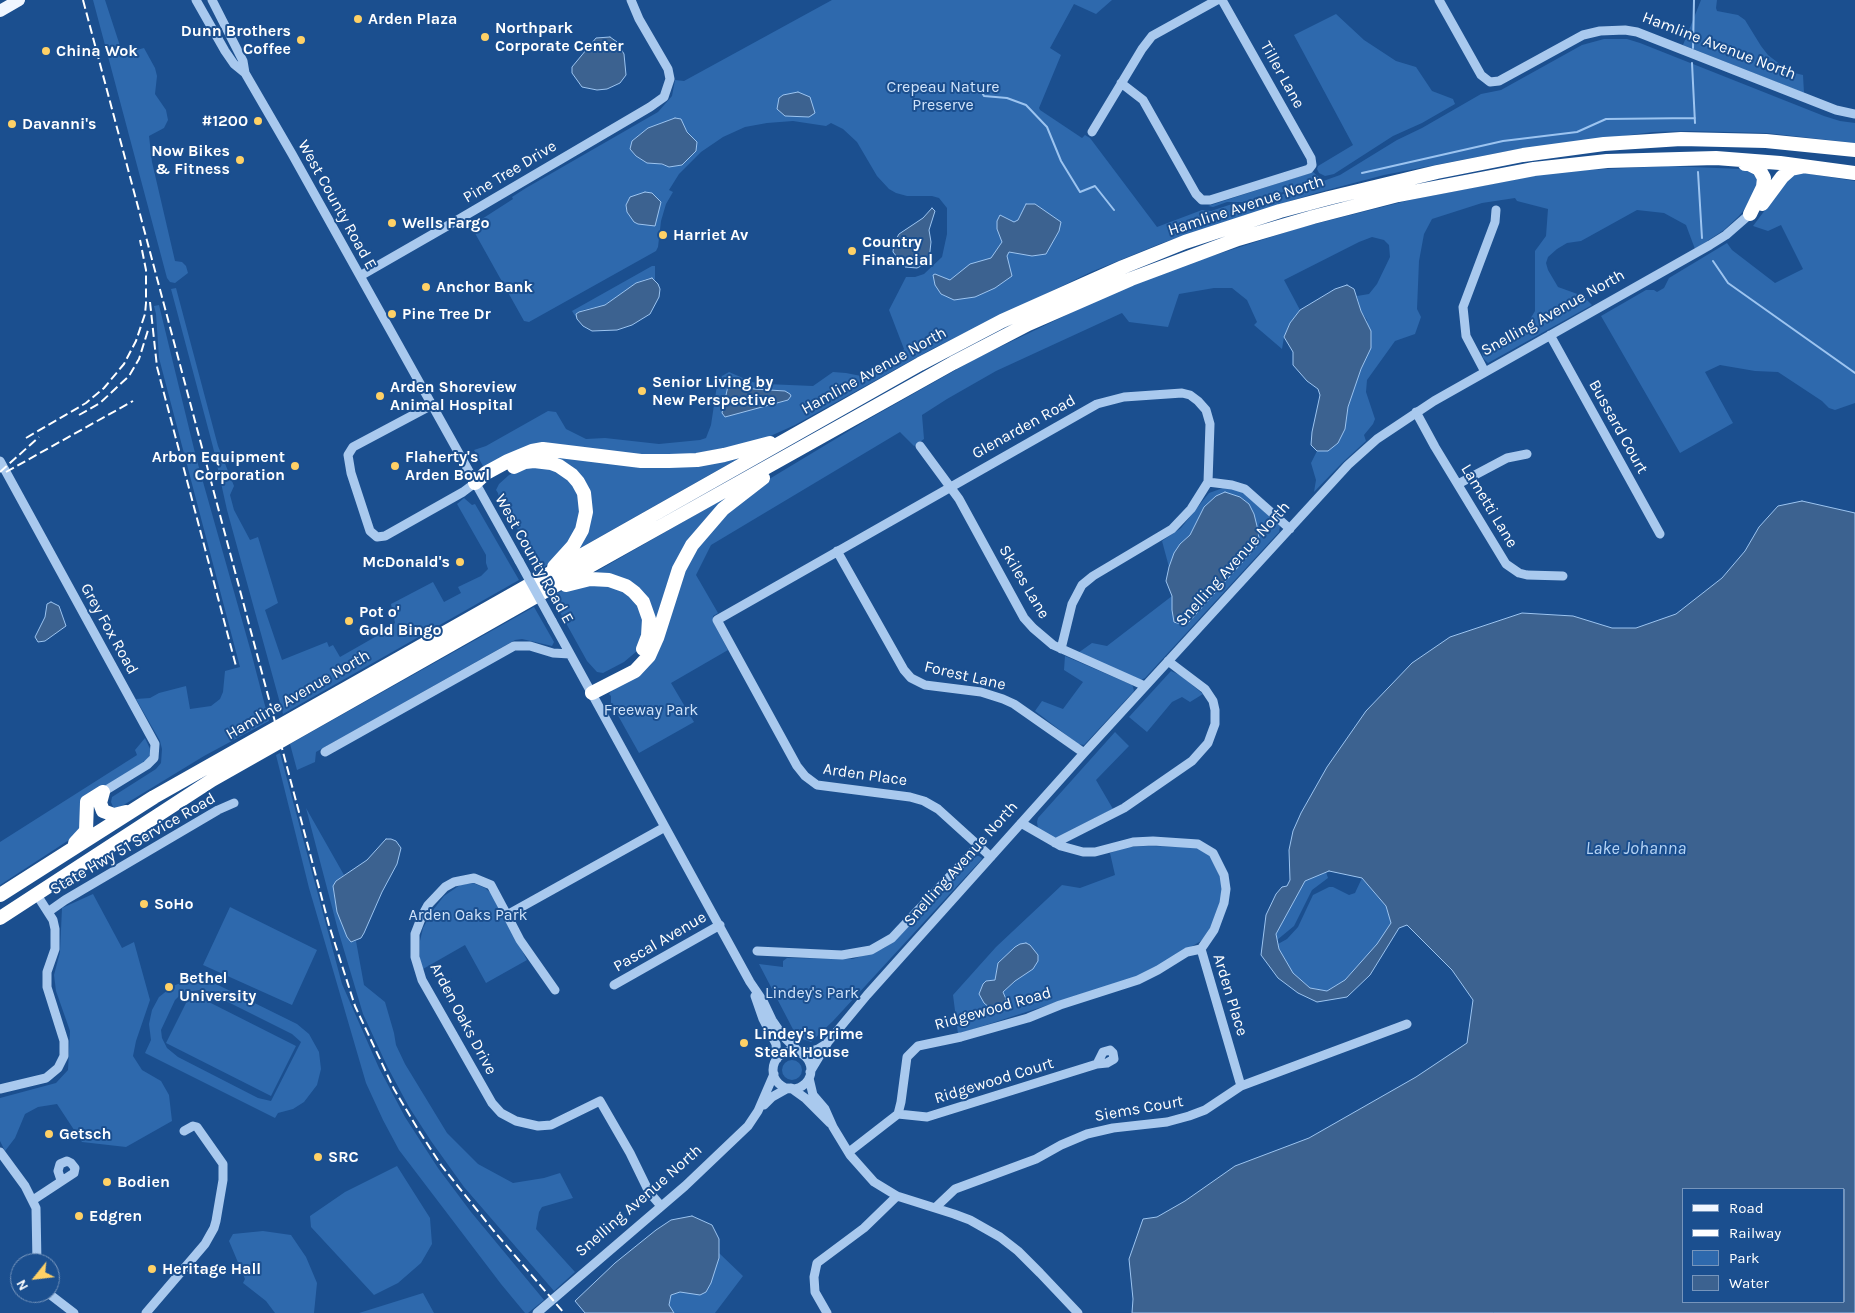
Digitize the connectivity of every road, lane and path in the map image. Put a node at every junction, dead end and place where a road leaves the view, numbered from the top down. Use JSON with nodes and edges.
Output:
{"nodes":[{"id":1,"x":20,"y":0,"type":"edge"},
{"id":2,"x":196,"y":0,"type":"edge"},
{"id":3,"x":212,"y":0,"type":"edge"},
{"id":4,"x":631,"y":0,"type":"edge"},
{"id":5,"x":1217,"y":0,"type":"edge"},
{"id":6,"x":1222,"y":0,"type":"edge"},
{"id":7,"x":1439,"y":0,"type":"edge"},
{"id":8,"x":0,"y":12,"type":"edge"},
{"id":9,"x":245,"y":73,"type":"junction"},
{"id":10,"x":1121,"y":83,"type":"junction"},
{"id":11,"x":1855,"y":114,"type":"edge"},
{"id":12,"x":1092,"y":132,"type":"dead end"},
{"id":13,"x":1855,"y":150,"type":"edge"},
{"id":14,"x":1700,"y":158,"type":"junction"},
{"id":15,"x":1312,"y":166,"type":"joint"},
{"id":16,"x":1804,"y":166,"type":"junction"},
{"id":17,"x":1855,"y":173,"type":"edge"},
{"id":18,"x":1496,"y":210,"type":"dead end"},
{"id":19,"x":1750,"y":214,"type":"junction"},
{"id":20,"x":360,"y":276,"type":"junction"},
{"id":21,"x":1550,"y":335,"type":"junction"},
{"id":22,"x":1485,"y":372,"type":"junction"},
{"id":23,"x":432,"y":404,"type":"junction"},
{"id":24,"x":1416,"y":412,"type":"junction"},
{"id":25,"x":787,"y":439,"type":"junction"},
{"id":26,"x":809,"y":444,"type":"junction"},
{"id":27,"x":920,"y":446,"type":"dead end"},
{"id":28,"x":1527,"y":454,"type":"dead end"},
{"id":29,"x":0,"y":461,"type":"edge"},
{"id":30,"x":1208,"y":482,"type":"junction"},
{"id":31,"x":475,"y":483,"type":"junction"},
{"id":32,"x":1458,"y":484,"type":"junction"},
{"id":33,"x":950,"y":486,"type":"junction"},
{"id":34,"x":1290,"y":529,"type":"junction"},
{"id":35,"x":1660,"y":534,"type":"dead end"},
{"id":36,"x":838,"y":551,"type":"junction"},
{"id":37,"x":548,"y":574,"type":"junction"},
{"id":38,"x":1563,"y":576,"type":"dead end"},
{"id":39,"x":549,"y":589,"type":"junction"},
{"id":40,"x":717,"y":620,"type":"joint"},
{"id":41,"x":1061,"y":649,"type":"junction"},
{"id":42,"x":570,"y":654,"type":"junction"},
{"id":43,"x":1168,"y":661,"type":"junction"},
{"id":44,"x":1145,"y":686,"type":"junction"},
{"id":45,"x":590,"y":690,"type":"junction"},
{"id":46,"x":324,"y":752,"type":"dead end"},
{"id":47,"x":1084,"y":753,"type":"junction"},
{"id":48,"x":103,"y":792,"type":"junction"},
{"id":49,"x":234,"y":803,"type":"dead end"},
{"id":50,"x":132,"y":811,"type":"junction"},
{"id":51,"x":1021,"y":823,"type":"junction"},
{"id":52,"x":665,"y":827,"type":"junction"},
{"id":53,"x":1055,"y":843,"type":"junction"},
{"id":54,"x":979,"y":845,"type":"junction"},
{"id":55,"x":991,"y":856,"type":"junction"},
{"id":56,"x":60,"y":857,"type":"junction"},
{"id":57,"x":0,"y":895,"type":"edge"},
{"id":58,"x":37,"y":895,"type":"junction"},
{"id":59,"x":48,"y":912,"type":"junction"},
{"id":60,"x":507,"y":915,"type":"junction"},
{"id":61,"x":0,"y":918,"type":"edge"},
{"id":62,"x":720,"y":925,"type":"junction"},
{"id":63,"x":1200,"y":949,"type":"junction"},
{"id":64,"x":757,"y":951,"type":"dead end"},
{"id":65,"x":750,"y":982,"type":"junction"},
{"id":66,"x":614,"y":984,"type":"dead end"},
{"id":67,"x":555,"y":990,"type":"dead end"},
{"id":68,"x":1407,"y":1024,"type":"dead end"},
{"id":69,"x":828,"y":1042,"type":"junction"},
{"id":70,"x":800,"y":1053,"type":"junction"},
{"id":71,"x":776,"y":1059,"type":"junction"},
{"id":72,"x":1097,"y":1064,"type":"dead end"},
{"id":73,"x":774,"y":1074,"type":"junction"},
{"id":74,"x":810,"y":1075,"type":"junction"},
{"id":75,"x":1241,"y":1086,"type":"junction"},
{"id":76,"x":789,"y":1088,"type":"junction"},
{"id":77,"x":0,"y":1089,"type":"edge"},
{"id":78,"x":758,"y":1111,"type":"junction"},
{"id":79,"x":898,"y":1114,"type":"junction"},
{"id":80,"x":833,"y":1127,"type":"junction"},
{"id":81,"x":184,"y":1131,"type":"dead end"},
{"id":82,"x":0,"y":1152,"type":"edge"},
{"id":83,"x":849,"y":1152,"type":"junction"},
{"id":84,"x":61,"y":1180,"type":"dead end"},
{"id":85,"x":897,"y":1196,"type":"junction"},
{"id":86,"x":34,"y":1200,"type":"junction"},
{"id":87,"x":661,"y":1206,"type":"junction"},
{"id":88,"x":936,"y":1207,"type":"junction"},
{"id":89,"x":37,"y":1253,"type":"edge"},
{"id":90,"x":60,"y":1302,"type":"edge"},
{"id":91,"x":74,"y":1313,"type":"edge"},
{"id":92,"x":146,"y":1313,"type":"edge"},
{"id":93,"x":536,"y":1313,"type":"edge"},
{"id":94,"x":827,"y":1313,"type":"edge"},
{"id":95,"x":1078,"y":1313,"type":"edge"}],
"edges":[{"from":1,"to":8,"type":"main road"},
{"from":2,"to":9,"type":"street","name":"West County Road E"},
{"from":3,"to":9,"type":"street","name":"West County Road E"},
{"from":4,"to":20,"type":"street","name":"Pine Tree Drive"},
{"from":5,"to":10,"type":"street"},
{"from":6,"to":15,"type":"street","name":"Tiller Lane"},
{"from":7,"to":11,"type":"street","name":"Hamline Avenue North"},
{"from":9,"to":20,"type":"street","name":"West County Road E"},
{"from":10,"to":12,"type":"street"},
{"from":10,"to":15,"type":"street","name":"Hamline Avenue North"},
{"from":13,"to":25,"type":"highway","name":"Hamline Avenue North"},
{"from":14,"to":16,"type":"highway","name":"Hamline Avenue North"},
{"from":14,"to":19,"type":"highway"},
{"from":14,"to":26,"type":"highway","name":"Hamline Avenue North"},
{"from":16,"to":17,"type":"highway"},
{"from":16,"to":19,"type":"highway"},
{"from":18,"to":22,"type":"street"},
{"from":19,"to":21,"type":"street","name":"Snelling Avenue North"},
{"from":20,"to":23,"type":"street","name":"West County Road E"},
{"from":21,"to":22,"type":"street","name":"Snelling Avenue North"},
{"from":21,"to":35,"type":"street","name":"Bussard Court"},
{"from":22,"to":24,"type":"street","name":"Snelling Avenue North"},
{"from":23,"to":31,"type":"street","name":"West County Road E"},
{"from":23,"to":31,"type":"street"},
{"from":24,"to":32,"type":"street","name":"Lametti Lane"},
{"from":24,"to":34,"type":"street","name":"Snelling Avenue North"},
{"from":25,"to":31,"type":"highway"},
{"from":25,"to":37,"type":"highway","name":"Hamline Avenue North"},
{"from":26,"to":39,"type":"highway","name":"Hamline Avenue North"},
{"from":26,"to":45,"type":"highway"},
{"from":27,"to":33,"type":"street","name":"Skiles Lane"},
{"from":28,"to":32,"type":"street"},
{"from":29,"to":48,"type":"street","name":"Grey Fox Road"},
{"from":30,"to":33,"type":"street","name":"Glenarden Road"},
{"from":30,"to":34,"type":"street"},
{"from":30,"to":41,"type":"street"},
{"from":31,"to":37,"type":"highway"},
{"from":31,"to":42,"type":"street","name":"West County Road E","bridge":true},
{"from":32,"to":38,"type":"street","name":"Lametti Lane"},
{"from":33,"to":36,"type":"street","name":"Glenarden Road"},
{"from":33,"to":41,"type":"street","name":"Skiles Lane"},
{"from":34,"to":43,"type":"street","name":"Snelling Avenue North"},
{"from":36,"to":40,"type":"street","name":"Glenarden Road"},
{"from":36,"to":47,"type":"street","name":"Forest Lane"},
{"from":37,"to":50,"type":"highway","name":"Hamline Avenue North"},
{"from":39,"to":45,"type":"highway"},
{"from":39,"to":58,"type":"highway","name":"Hamline Avenue North"},
{"from":40,"to":54,"type":"street","name":"Arden Place"},
{"from":41,"to":44,"type":"street","name":"Skiles Lane"},
{"from":42,"to":45,"type":"street","name":"West County Road E"},
{"from":42,"to":46,"type":"street"},
{"from":43,"to":44,"type":"street","name":"Snelling Avenue North"},
{"from":43,"to":53,"type":"street"},
{"from":44,"to":47,"type":"street","name":"Snelling Avenue North"},
{"from":45,"to":52,"type":"street","name":"West County Road E"},
{"from":47,"to":51,"type":"street","name":"Snelling Avenue North"},
{"from":48,"to":50,"type":"highway"},
{"from":48,"to":56,"type":"highway"},
{"from":49,"to":59,"type":"street","name":"State Hwy 51 Service Road"},
{"from":50,"to":56,"type":"highway","name":"Hamline Avenue North"},
{"from":51,"to":53,"type":"street","name":"Arden Place"},
{"from":51,"to":55,"type":"street","name":"Snelling Avenue North"},
{"from":52,"to":60,"type":"street"},
{"from":52,"to":62,"type":"street","name":"West County Road E"},
{"from":53,"to":63,"type":"street","name":"Arden Place"},
{"from":54,"to":55,"type":"street","name":"Arden Place"},
{"from":54,"to":64,"type":"street","name":"Snelling Avenue North"},
{"from":55,"to":69,"type":"street","name":"Snelling Avenue North"},
{"from":56,"to":57,"type":"highway","name":"Hamline Avenue North"},
{"from":58,"to":59,"type":"street"},
{"from":58,"to":61,"type":"highway","name":"Hamline Avenue North"},
{"from":59,"to":77,"type":"street"},
{"from":60,"to":67,"type":"street"},
{"from":60,"to":87,"type":"street","name":"Arden Oaks Drive"},
{"from":62,"to":65,"type":"street","name":"West County Road E"},
{"from":62,"to":66,"type":"street","name":"Pascal Avenue"},
{"from":63,"to":75,"type":"street","name":"Arden Place"},
{"from":63,"to":79,"type":"street","name":"Ridgewood Road"},
{"from":65,"to":70,"type":"street","name":"West County Road E"},
{"from":65,"to":71,"type":"street","name":"West County Road E"},
{"from":68,"to":75,"type":"street","name":"Siems Court"},
{"from":69,"to":70,"type":"street","name":"Snelling Avenue North"},
{"from":69,"to":74,"type":"street","name":"Snelling Avenue North"},
{"from":70,"to":71,"type":"street"},
{"from":70,"to":74,"type":"street"},
{"from":71,"to":73,"type":"street"},
{"from":72,"to":79,"type":"street","name":"Ridgewood Court"},
{"from":73,"to":76,"type":"street"},
{"from":73,"to":78,"type":"street","name":"Snelling Avenue North"},
{"from":74,"to":76,"type":"street"},
{"from":74,"to":80,"type":"street"},
{"from":75,"to":88,"type":"street","name":"Siems Court"},
{"from":76,"to":78,"type":"street","name":"Snelling Avenue North"},
{"from":76,"to":80,"type":"street"},
{"from":78,"to":87,"type":"street","name":"Snelling Avenue North"},
{"from":79,"to":83,"type":"street"},
{"from":80,"to":83,"type":"street"},
{"from":81,"to":92,"type":"street"},
{"from":82,"to":86,"type":"street"},
{"from":83,"to":85,"type":"street"},
{"from":84,"to":86,"type":"street"},
{"from":85,"to":88,"type":"street"},
{"from":85,"to":94,"type":"street"},
{"from":86,"to":89,"type":"street"},
{"from":87,"to":93,"type":"street","name":"Snelling Avenue North"},
{"from":88,"to":95,"type":"street"},
{"from":90,"to":91,"type":"street"}]}
